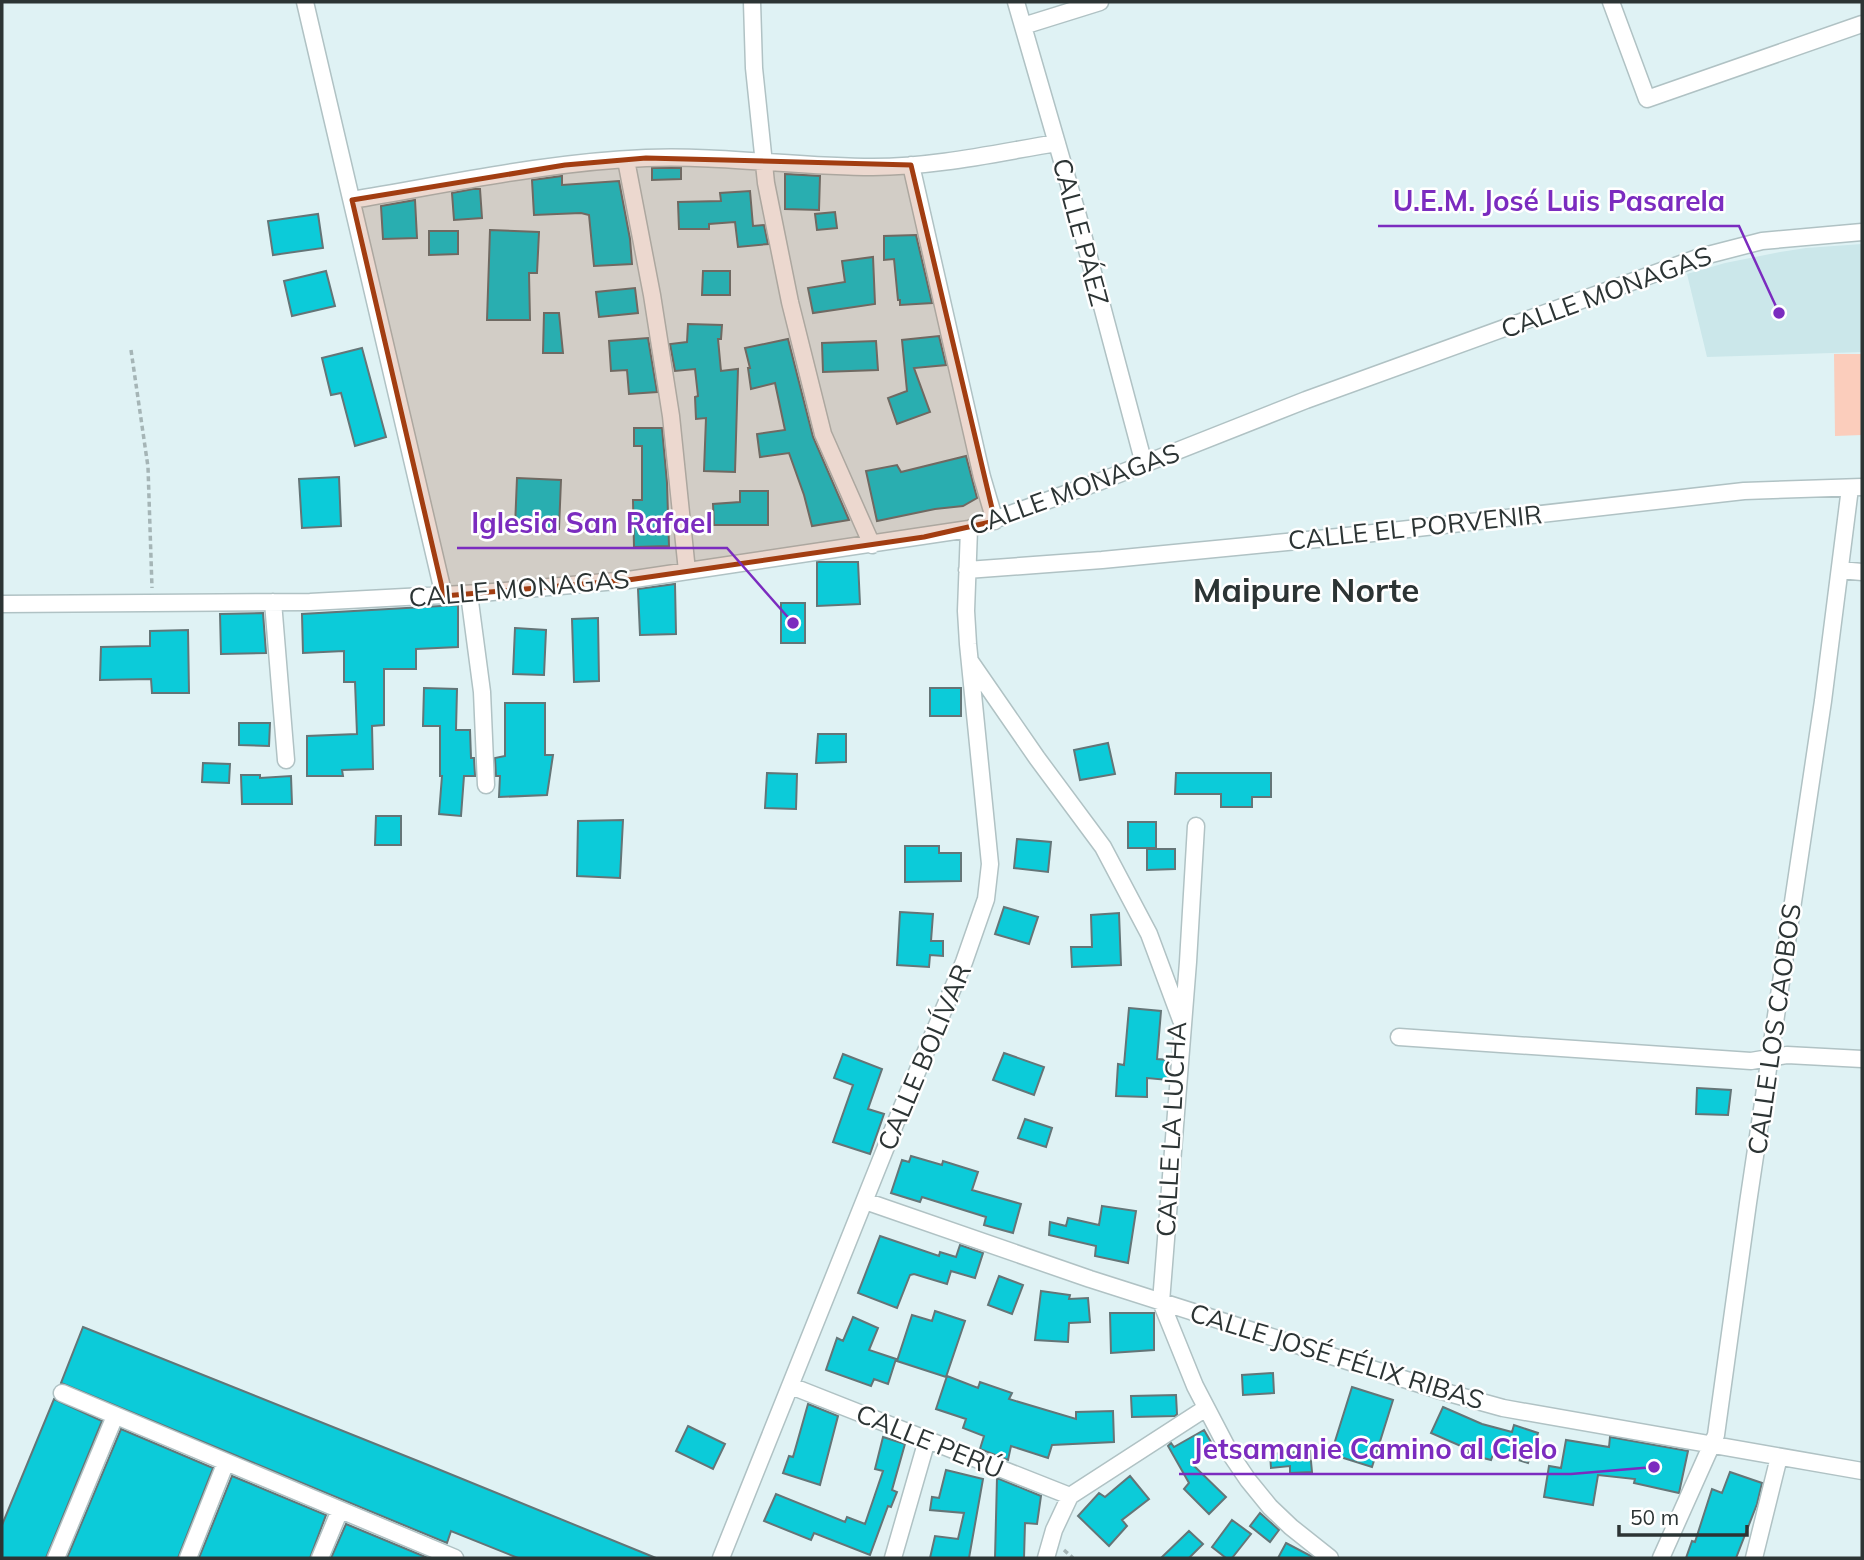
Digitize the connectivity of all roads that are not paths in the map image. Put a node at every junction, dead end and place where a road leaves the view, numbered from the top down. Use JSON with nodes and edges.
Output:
{"nodes":[{"id":1,"x":305,"y":2,"type":"edge"},
{"id":2,"x":752,"y":2,"type":"edge"},
{"id":3,"x":1016,"y":2,"type":"edge"},
{"id":4,"x":1100,"y":2,"type":"edge"},
{"id":5,"x":1611,"y":2,"type":"edge"},
{"id":6,"x":1862,"y":24,"type":"edge"},
{"id":7,"x":1023,"y":26,"type":"junction"},
{"id":8,"x":1057,"y":142,"type":"junction"},
{"id":9,"x":626,"y":160,"type":"junction"},
{"id":10,"x":764,"y":163,"type":"junction"},
{"id":11,"x":911,"y":165,"type":"junction"},
{"id":12,"x":352,"y":200,"type":"junction"},
{"id":13,"x":1862,"y":232,"type":"edge"},
{"id":14,"x":1144,"y":464,"type":"junction"},
{"id":15,"x":1856,"y":488,"type":"edge"},
{"id":16,"x":995,"y":521,"type":"junction"},
{"id":17,"x":969,"y":529,"type":"junction"},
{"id":18,"x":872,"y":545,"type":"junction"},
{"id":19,"x":967,"y":569,"type":"junction"},
{"id":20,"x":1840,"y":570,"type":"junction"},
{"id":21,"x":687,"y":571,"type":"junction"},
{"id":22,"x":1862,"y":572,"type":"edge"},
{"id":23,"x":469,"y":594,"type":"junction"},
{"id":24,"x":444,"y":596,"type":"junction"},
{"id":25,"x":273,"y":602,"type":"junction"},
{"id":26,"x":2,"y":604,"type":"edge"},
{"id":27,"x":970,"y":660,"type":"junction"},
{"id":28,"x":286,"y":760,"type":"dead end"},
{"id":29,"x":486,"y":785,"type":"dead end"},
{"id":30,"x":1196,"y":826,"type":"dead end"},
{"id":31,"x":1182,"y":1022,"type":"junction"},
{"id":32,"x":1399,"y":1037,"type":"dead end"},
{"id":33,"x":1769,"y":1058,"type":"junction"},
{"id":34,"x":1862,"y":1059,"type":"edge"},
{"id":35,"x":865,"y":1201,"type":"junction"},
{"id":36,"x":1161,"y":1302,"type":"junction"},
{"id":37,"x":791,"y":1386,"type":"junction"},
{"id":38,"x":62,"y":1394,"type":"dead end"},
{"id":39,"x":1206,"y":1408,"type":"junction"},
{"id":40,"x":115,"y":1416,"type":"junction"},
{"id":41,"x":927,"y":1440,"type":"junction"},
{"id":42,"x":1713,"y":1445,"type":"junction"},
{"id":43,"x":1779,"y":1457,"type":"junction"},
{"id":44,"x":226,"y":1462,"type":"junction"},
{"id":45,"x":1862,"y":1471,"type":"edge"},
{"id":46,"x":1070,"y":1496,"type":"junction"},
{"id":47,"x":340,"y":1510,"type":"junction"},
{"id":48,"x":56,"y":1558,"type":"edge"},
{"id":49,"x":188,"y":1558,"type":"edge"},
{"id":50,"x":320,"y":1558,"type":"edge"},
{"id":51,"x":452,"y":1558,"type":"edge"},
{"id":52,"x":721,"y":1558,"type":"edge"},
{"id":53,"x":893,"y":1558,"type":"edge"},
{"id":54,"x":1046,"y":1558,"type":"edge"},
{"id":55,"x":1330,"y":1558,"type":"edge"},
{"id":56,"x":1661,"y":1558,"type":"edge"},
{"id":57,"x":1754,"y":1558,"type":"edge"}],
"edges":[{"from":1,"to":12,"type":"street"},
{"from":2,"to":10,"type":"street"},
{"from":3,"to":7,"type":"street","name":"CALLE PÁEZ"},
{"from":4,"to":7,"type":"street"},
{"from":5,"to":6,"type":"street"},
{"from":7,"to":8,"type":"street","name":"CALLE PÁEZ"},
{"from":8,"to":11,"type":"street"},
{"from":8,"to":14,"type":"street","name":"CALLE PÁEZ"},
{"from":9,"to":10,"type":"street"},
{"from":9,"to":12,"type":"street"},
{"from":9,"to":21,"type":"street"},
{"from":10,"to":11,"type":"street"},
{"from":10,"to":18,"type":"street"},
{"from":11,"to":16,"type":"street"},
{"from":12,"to":24,"type":"street"},
{"from":13,"to":14,"type":"street","name":"CALLE MONAGAS"},
{"from":14,"to":16,"type":"street","name":"CALLE MONAGAS"},
{"from":15,"to":19,"type":"street","name":"CALLE EL PORVENIR"},
{"from":15,"to":20,"type":"street","name":"CALLE LOS CAOBOS"},
{"from":16,"to":17,"type":"street","name":"CALLE MONAGAS"},
{"from":17,"to":18,"type":"street","name":"CALLE MONAGAS"},
{"from":17,"to":19,"type":"street","name":"CALLE BOLÍVAR"},
{"from":18,"to":21,"type":"street","name":"CALLE MONAGAS"},
{"from":19,"to":27,"type":"street","name":"CALLE BOLÍVAR"},
{"from":20,"to":22,"type":"street"},
{"from":20,"to":33,"type":"street","name":"CALLE LOS CAOBOS"},
{"from":21,"to":23,"type":"street","name":"CALLE MONAGAS"},
{"from":23,"to":24,"type":"street","name":"CALLE MONAGAS"},
{"from":23,"to":29,"type":"street"},
{"from":24,"to":25,"type":"street","name":"CALLE MONAGAS"},
{"from":25,"to":26,"type":"street","name":"CALLE MONAGAS"},
{"from":25,"to":28,"type":"street"},
{"from":27,"to":31,"type":"street","name":"CALLE LA LUCHA"},
{"from":27,"to":35,"type":"street","name":"CALLE BOLÍVAR"},
{"from":30,"to":31,"type":"street"},
{"from":31,"to":36,"type":"street","name":"CALLE LA LUCHA"},
{"from":32,"to":33,"type":"street"},
{"from":33,"to":34,"type":"street"},
{"from":33,"to":42,"type":"street","name":"CALLE LOS CAOBOS"},
{"from":35,"to":36,"type":"street","name":"CALLE JOSÉ FÉLIX RIBAS"},
{"from":35,"to":37,"type":"street","name":"CALLE BOLÍVAR"},
{"from":36,"to":39,"type":"street","name":"CALLE LA LUCHA"},
{"from":36,"to":42,"type":"street","name":"CALLE JOSÉ FÉLIX RIBAS"},
{"from":37,"to":41,"type":"street","name":"CALLE PERÚ"},
{"from":37,"to":52,"type":"street","name":"CALLE BOLÍVAR"},
{"from":38,"to":40,"type":"street"},
{"from":39,"to":46,"type":"street"},
{"from":39,"to":55,"type":"street","name":"CALLE LA LUCHA"},
{"from":40,"to":44,"type":"street"},
{"from":40,"to":48,"type":"street"},
{"from":41,"to":46,"type":"street","name":"CALLE PERÚ"},
{"from":41,"to":53,"type":"street"},
{"from":42,"to":43,"type":"street","name":"CALLE JOSÉ FÉLIX RIBAS"},
{"from":42,"to":56,"type":"street","name":"CALLE LOS CAOBOS"},
{"from":43,"to":45,"type":"street","name":"CALLE JOSÉ FÉLIX RIBAS"},
{"from":43,"to":57,"type":"street"},
{"from":44,"to":47,"type":"street"},
{"from":44,"to":49,"type":"street"},
{"from":46,"to":54,"type":"street"},
{"from":47,"to":50,"type":"street"},
{"from":47,"to":51,"type":"street"}]}
